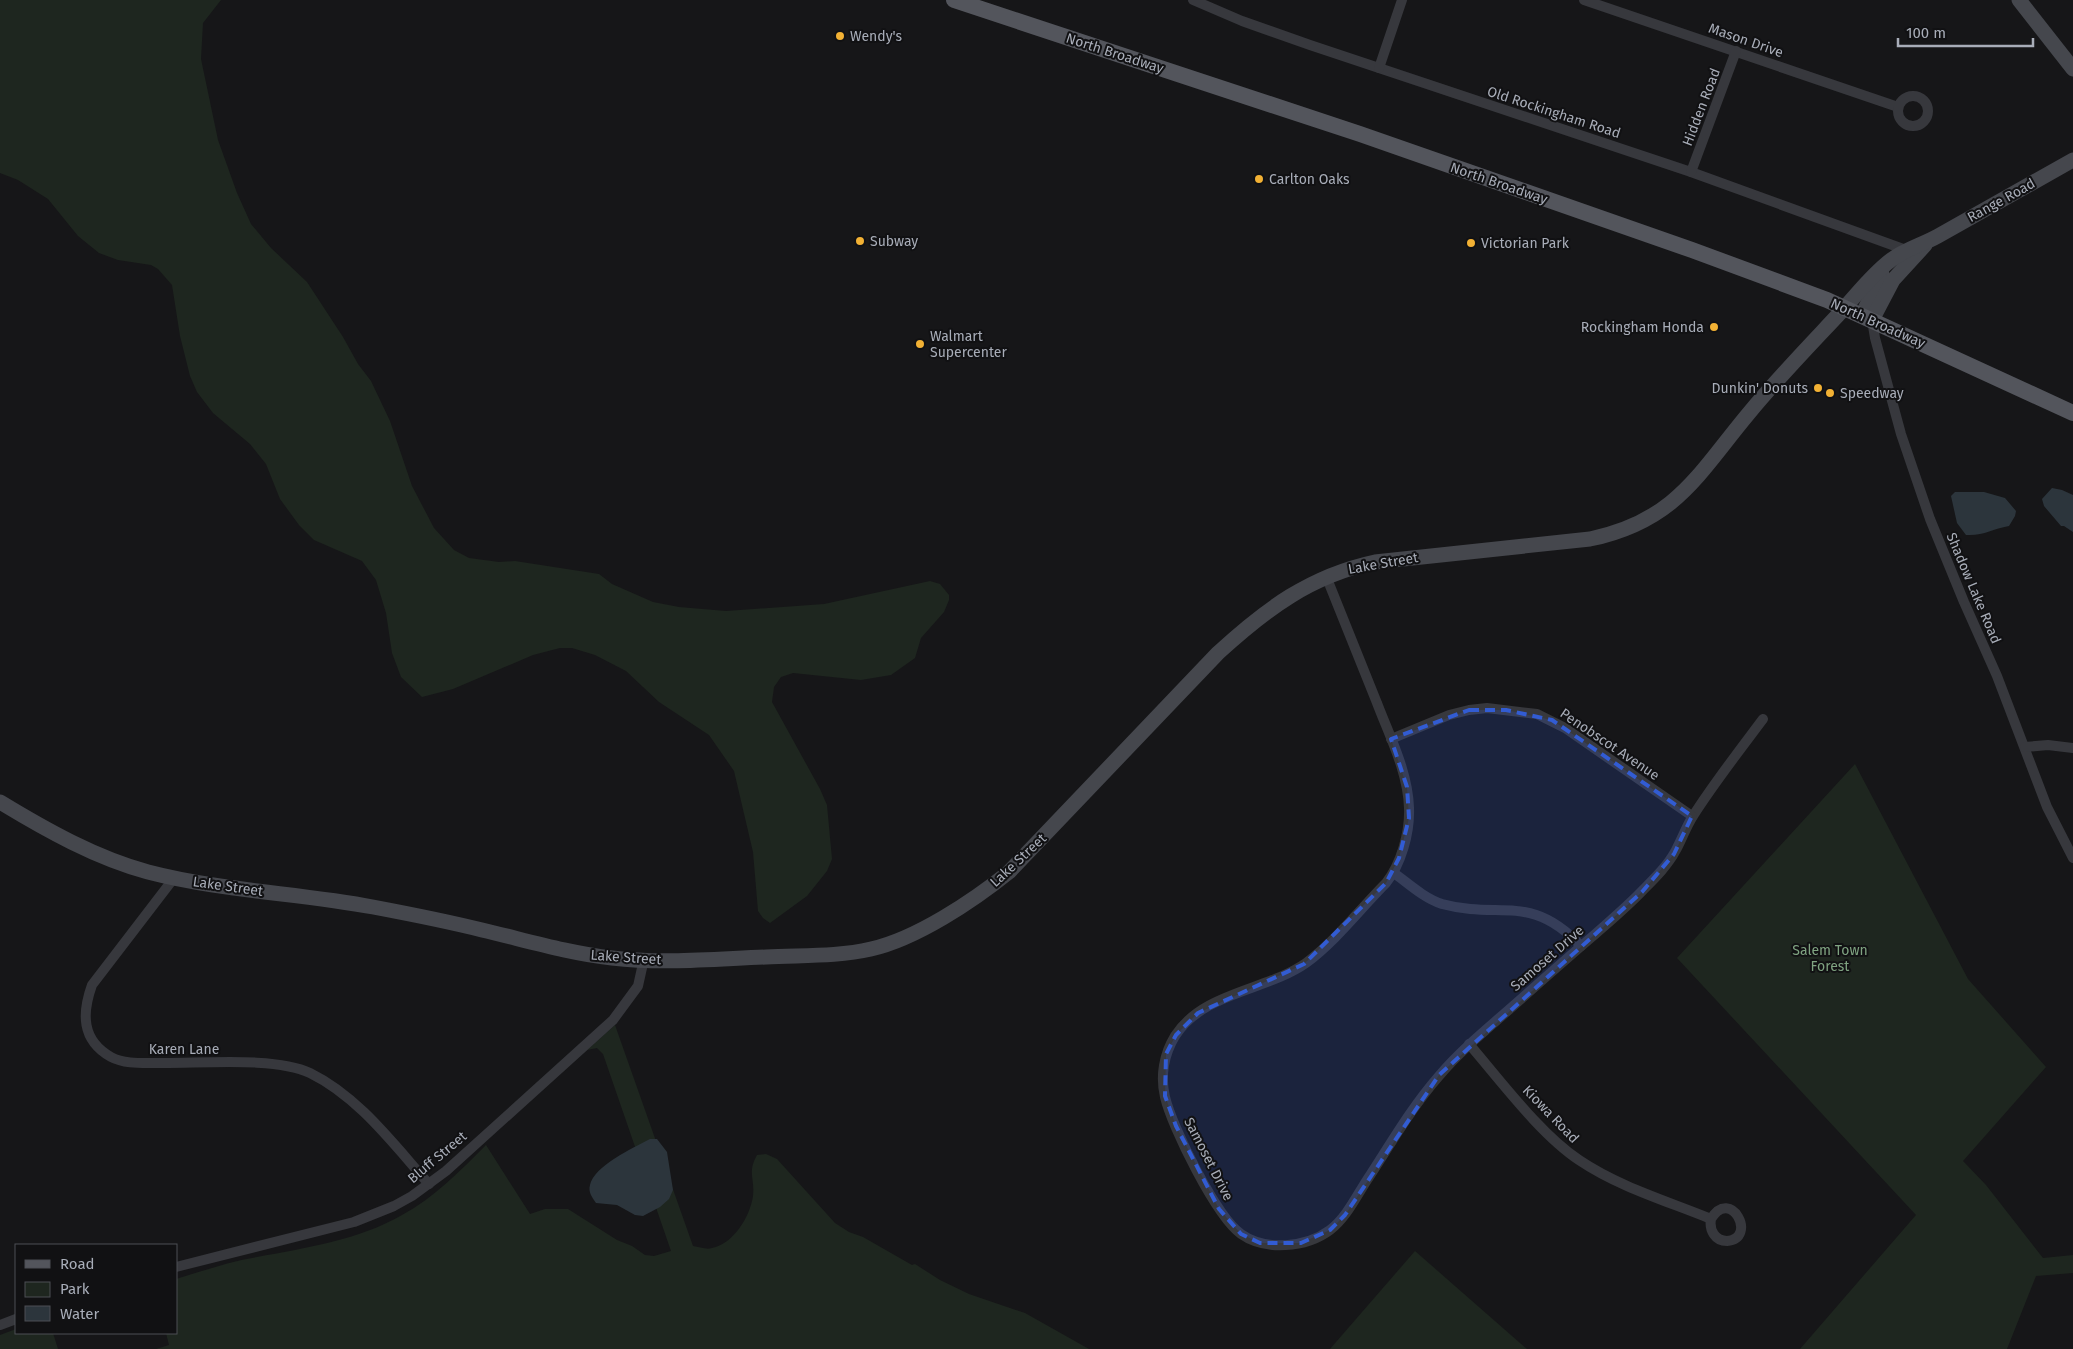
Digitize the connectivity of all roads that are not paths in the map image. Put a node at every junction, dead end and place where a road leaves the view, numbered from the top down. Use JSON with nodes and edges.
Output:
{"nodes":[{"id":1,"x":954,"y":0,"type":"edge"},
{"id":2,"x":1193,"y":0,"type":"edge"},
{"id":3,"x":1402,"y":0,"type":"edge"},
{"id":4,"x":1584,"y":0,"type":"edge"},
{"id":5,"x":2019,"y":0,"type":"edge"},
{"id":6,"x":1736,"y":51,"type":"junction"},
{"id":7,"x":1379,"y":68,"type":"junction"},
{"id":8,"x":2073,"y":69,"type":"edge"},
{"id":9,"x":1898,"y":107,"type":"dead end"},
{"id":10,"x":2073,"y":160,"type":"edge"},
{"id":11,"x":1691,"y":172,"type":"junction"},
{"id":12,"x":1930,"y":241,"type":"junction"},
{"id":13,"x":1906,"y":250,"type":"junction"},
{"id":14,"x":1890,"y":260,"type":"junction"},
{"id":15,"x":1845,"y":308,"type":"junction"},
{"id":16,"x":1867,"y":317,"type":"junction"},
{"id":17,"x":2073,"y":413,"type":"edge"},
{"id":18,"x":1326,"y":576,"type":"junction"},
{"id":19,"x":1763,"y":719,"type":"dead end"},
{"id":20,"x":1391,"y":739,"type":"junction"},
{"id":21,"x":2025,"y":747,"type":"junction"},
{"id":22,"x":2073,"y":748,"type":"edge"},
{"id":23,"x":0,"y":802,"type":"edge"},
{"id":24,"x":1692,"y":816,"type":"junction"},
{"id":25,"x":2073,"y":858,"type":"edge"},
{"id":26,"x":1394,"y":873,"type":"junction"},
{"id":27,"x":174,"y":878,"type":"junction"},
{"id":28,"x":1581,"y":946,"type":"junction"},
{"id":29,"x":644,"y":959,"type":"junction"},
{"id":30,"x":1469,"y":1044,"type":"junction"},
{"id":31,"x":429,"y":1184,"type":"junction"},
{"id":32,"x":1711,"y":1219,"type":"dead end"},
{"id":33,"x":178,"y":1267,"type":"edge"},
{"id":34,"x":15,"y":1319,"type":"edge"},
{"id":35,"x":0,"y":1325,"type":"edge"}],
"edges":[{"from":1,"to":15,"type":"main road","name":"North Broadway"},
{"from":2,"to":7,"type":"street","name":"Old Rockingham Road"},
{"from":3,"to":7,"type":"street"},
{"from":4,"to":6,"type":"street","name":"Mason Drive"},
{"from":5,"to":8,"type":"street"},
{"from":6,"to":9,"type":"street","name":"Mason Drive"},
{"from":6,"to":11,"type":"street","name":"Hidden Road"},
{"from":7,"to":11,"type":"street","name":"Old Rockingham Road"},
{"from":10,"to":12,"type":"street","name":"Range Road"},
{"from":11,"to":13,"type":"street","name":"Old Rockingham Road"},
{"from":12,"to":13,"type":"street","name":"Range Road"},
{"from":12,"to":16,"type":"street","name":"Range Road"},
{"from":13,"to":14,"type":"street","name":"Range Road"},
{"from":14,"to":15,"type":"street","name":"Range Road"},
{"from":14,"to":16,"type":"street"},
{"from":15,"to":16,"type":"main road","name":"North Broadway"},
{"from":15,"to":18,"type":"street","name":"Lake Street"},
{"from":16,"to":17,"type":"main road","name":"North Broadway"},
{"from":16,"to":21,"type":"street","name":"Shadow Lake Road"},
{"from":18,"to":20,"type":"street","name":"Samoset Drive"},
{"from":18,"to":29,"type":"street","name":"Lake Street"},
{"from":19,"to":24,"type":"street","name":"Samoset Drive"},
{"from":20,"to":24,"type":"street","name":"Penobscot Avenue"},
{"from":20,"to":26,"type":"street","name":"Samoset Drive"},
{"from":21,"to":22,"type":"street"},
{"from":21,"to":25,"type":"street","name":"Shadow Lake Road"},
{"from":23,"to":27,"type":"street","name":"Lake Street"},
{"from":24,"to":28,"type":"street","name":"Samoset Drive"},
{"from":26,"to":28,"type":"street"},
{"from":26,"to":30,"type":"street","name":"Samoset Drive"},
{"from":27,"to":29,"type":"street","name":"Lake Street"},
{"from":27,"to":31,"type":"street","name":"Karen Lane"},
{"from":28,"to":30,"type":"street","name":"Samoset Drive"},
{"from":29,"to":31,"type":"street","name":"Bluff Street"},
{"from":30,"to":32,"type":"street","name":"Kiowa Road"},
{"from":31,"to":33,"type":"street","name":"Bluff Street"},
{"from":34,"to":35,"type":"street"}]}
